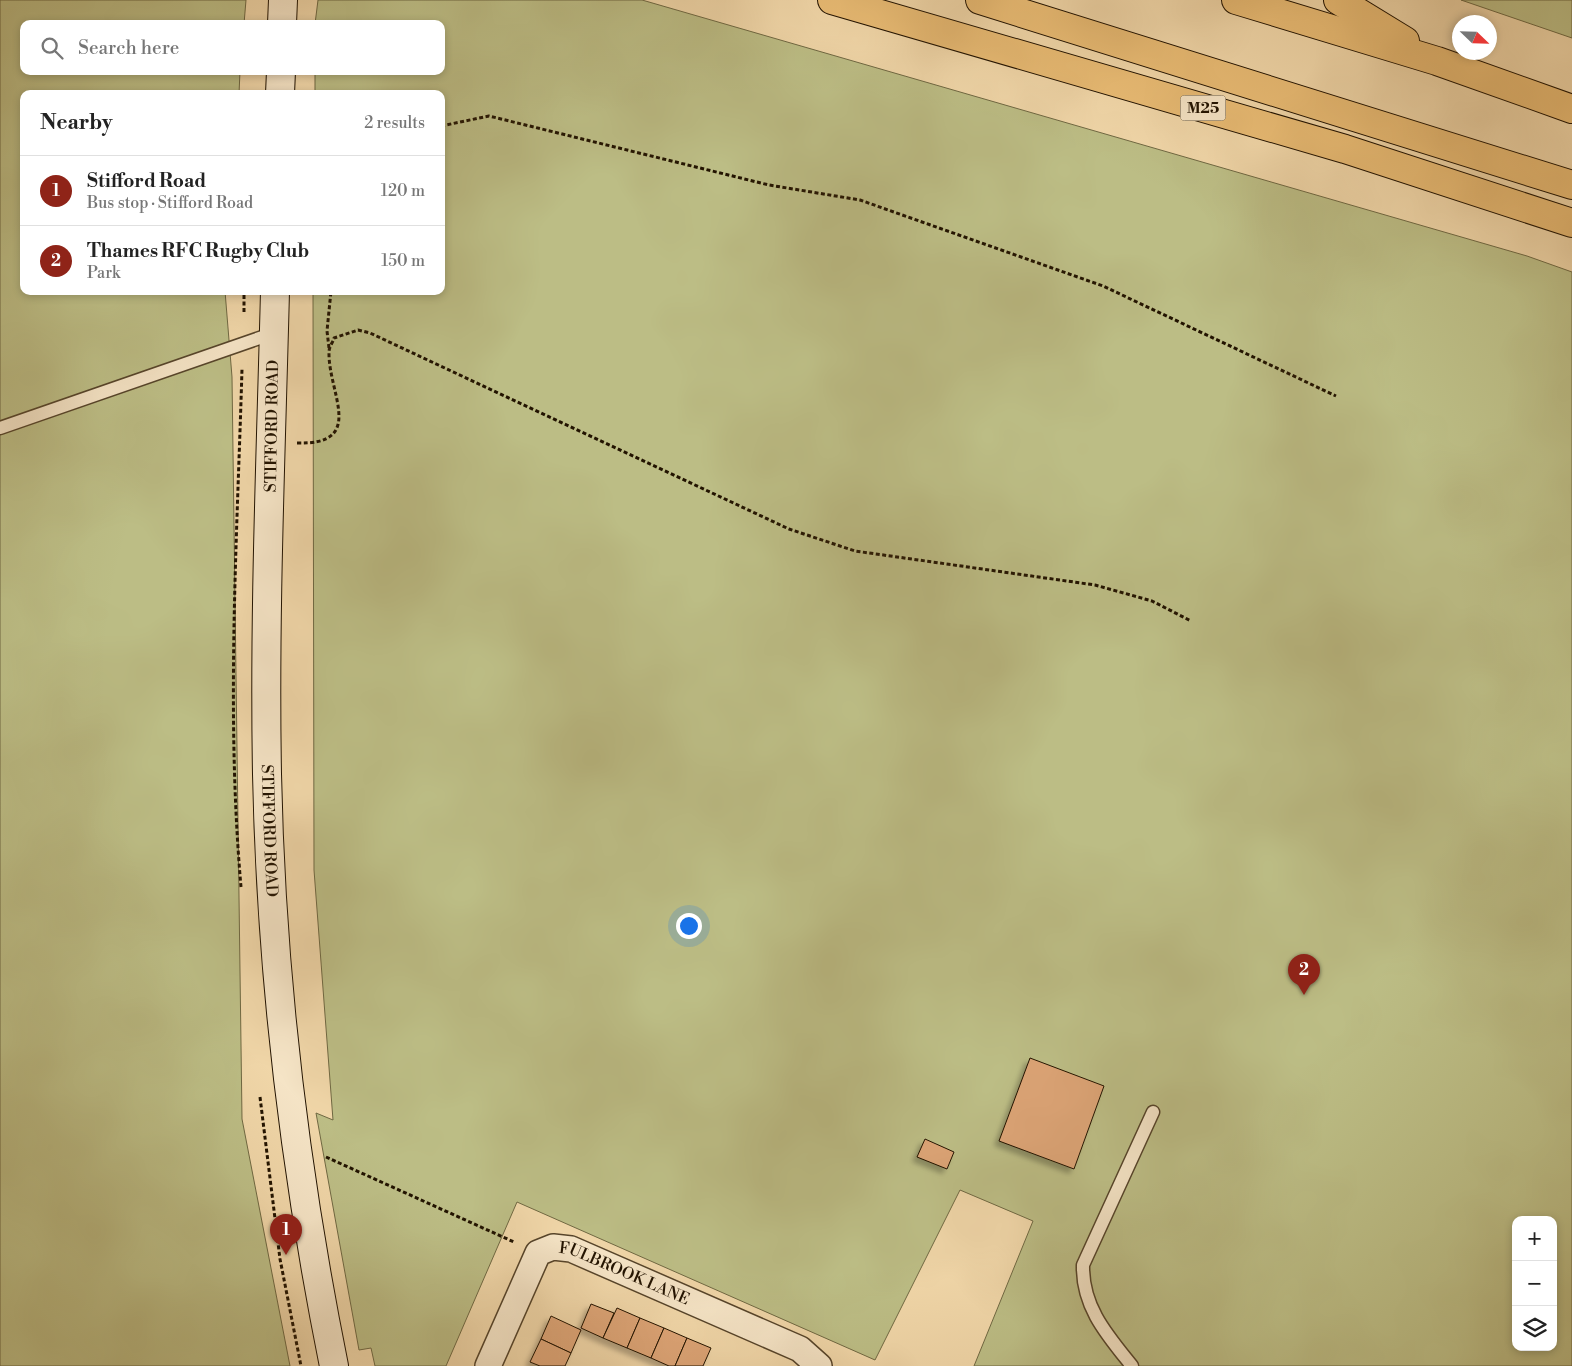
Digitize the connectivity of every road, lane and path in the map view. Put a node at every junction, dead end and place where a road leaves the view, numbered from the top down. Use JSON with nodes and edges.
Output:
{"nodes":[{"id":1,"x":283,"y":0,"type":"edge"},
{"id":2,"x":832,"y":0,"type":"edge"},
{"id":3,"x":980,"y":0,"type":"edge"},
{"id":4,"x":1236,"y":0,"type":"edge"},
{"id":5,"x":1338,"y":0,"type":"edge"},
{"id":6,"x":282,"y":20,"type":"edge"},
{"id":7,"x":1437,"y":61,"type":"junction"},
{"id":8,"x":281,"y":75,"type":"edge"},
{"id":9,"x":280,"y":90,"type":"edge"},
{"id":10,"x":1572,"y":109,"type":"edge"},
{"id":11,"x":445,"y":125,"type":"edge"},
{"id":12,"x":1572,"y":185,"type":"edge"},
{"id":13,"x":1572,"y":223,"type":"edge"},
{"id":14,"x":275,"y":295,"type":"edge"},
{"id":15,"x":331,"y":295,"type":"edge"},
{"id":16,"x":274,"y":333,"type":"junction"},
{"id":17,"x":329,"y":351,"type":"junction"},
{"id":18,"x":1336,"y":396,"type":"dead end"},
{"id":19,"x":0,"y":428,"type":"edge"},
{"id":20,"x":272,"y":443,"type":"junction"},
{"id":21,"x":1191,"y":621,"type":"dead end"},
{"id":22,"x":1153,"y":1112,"type":"dead end"},
{"id":23,"x":323,"y":1156,"type":"dead end"},
{"id":24,"x":538,"y":1252,"type":"junction"},
{"id":25,"x":334,"y":1366,"type":"edge"},
{"id":26,"x":488,"y":1366,"type":"edge"},
{"id":27,"x":819,"y":1366,"type":"edge"},
{"id":28,"x":1132,"y":1366,"type":"edge"}],
"edges":[{"from":1,"to":6,"type":"main road"},
{"from":2,"to":13,"type":"highway","number":"M25"},
{"from":3,"to":12,"type":"highway","number":"M25"},
{"from":4,"to":7,"type":"highway"},
{"from":5,"to":7,"type":"highway"},
{"from":7,"to":10,"type":"highway"},
{"from":8,"to":9,"type":"main road"},
{"from":11,"to":18,"type":"path"},
{"from":14,"to":16,"type":"main road","name":"STIFFORD ROAD"},
{"from":15,"to":17,"type":"path"},
{"from":16,"to":19,"type":"lane"},
{"from":16,"to":20,"type":"main road","name":"STIFFORD ROAD"},
{"from":17,"to":20,"type":"path"},
{"from":17,"to":21,"type":"path"},
{"from":20,"to":25,"type":"main road","name":"STIFFORD ROAD"},
{"from":22,"to":28,"type":"lane"},
{"from":23,"to":24,"type":"path"},
{"from":24,"to":26,"type":"street","name":"FULBROOK LANE"},
{"from":24,"to":27,"type":"street","name":"FULBROOK LANE"}]}
